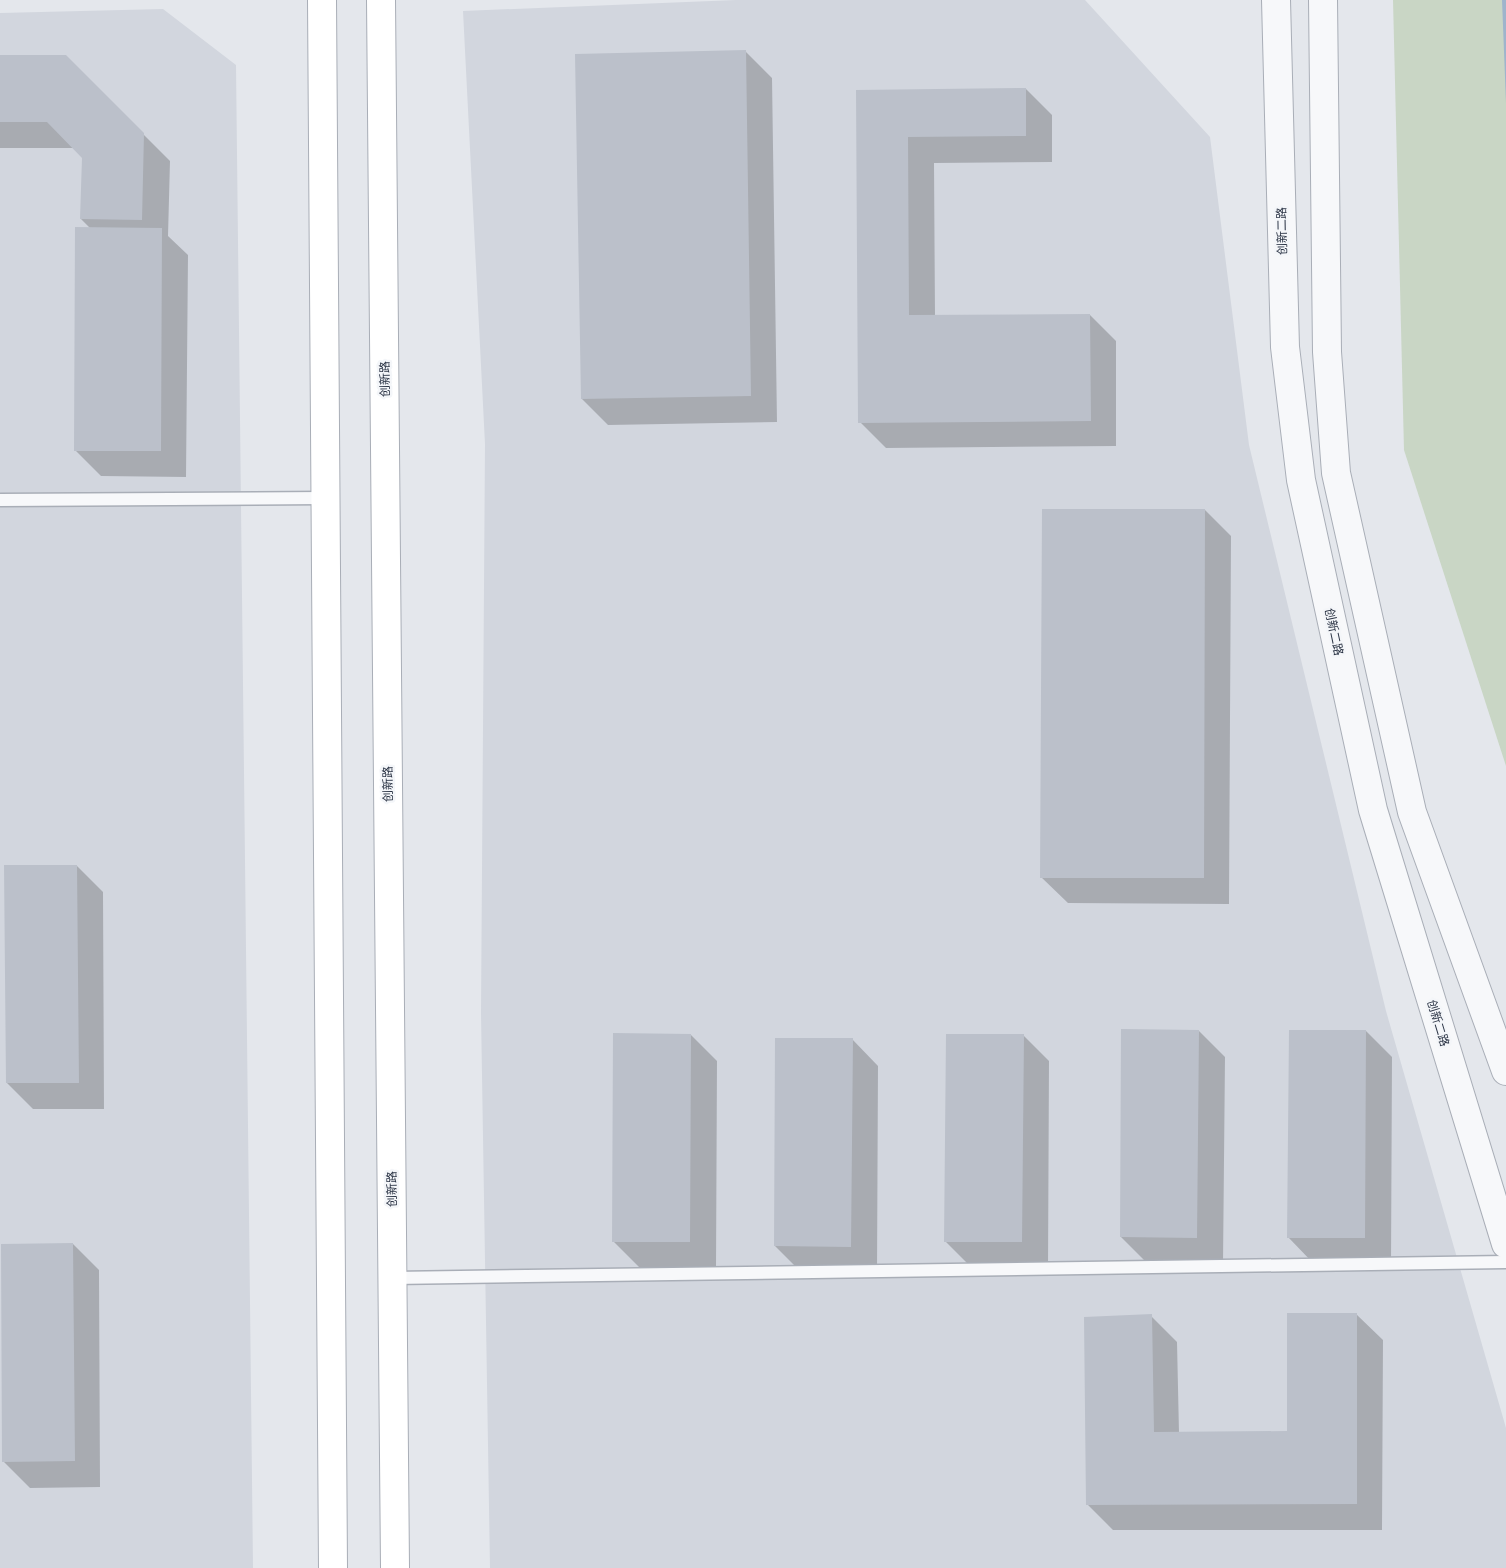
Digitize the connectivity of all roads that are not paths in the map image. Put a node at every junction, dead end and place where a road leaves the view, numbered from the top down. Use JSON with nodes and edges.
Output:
{"nodes":[{"id":1,"x":322,"y":0,"type":"edge"},
{"id":2,"x":381,"y":0,"type":"edge"},
{"id":3,"x":1276,"y":0,"type":"edge"},
{"id":4,"x":1323,"y":0,"type":"edge"},
{"id":5,"x":324,"y":498,"type":"junction"},
{"id":6,"x":0,"y":500,"type":"edge"},
{"id":7,"x":1506,"y":1072,"type":"edge"},
{"id":8,"x":1506,"y":1244,"type":"edge"},
{"id":9,"x":1506,"y":1262,"type":"edge"},
{"id":10,"x":393,"y":1278,"type":"junction"},
{"id":11,"x":333,"y":1568,"type":"edge"},
{"id":12,"x":395,"y":1568,"type":"edge"}],
"edges":[{"from":1,"to":5,"type":"main road"},
{"from":2,"to":10,"type":"main road","name":"创新路"},
{"from":3,"to":8,"type":"street","name":"创新二路"},
{"from":4,"to":7,"type":"street"},
{"from":5,"to":6,"type":"lane"},
{"from":5,"to":11,"type":"main road"},
{"from":9,"to":10,"type":"lane"},
{"from":10,"to":12,"type":"main road","name":"创新路"}]}
